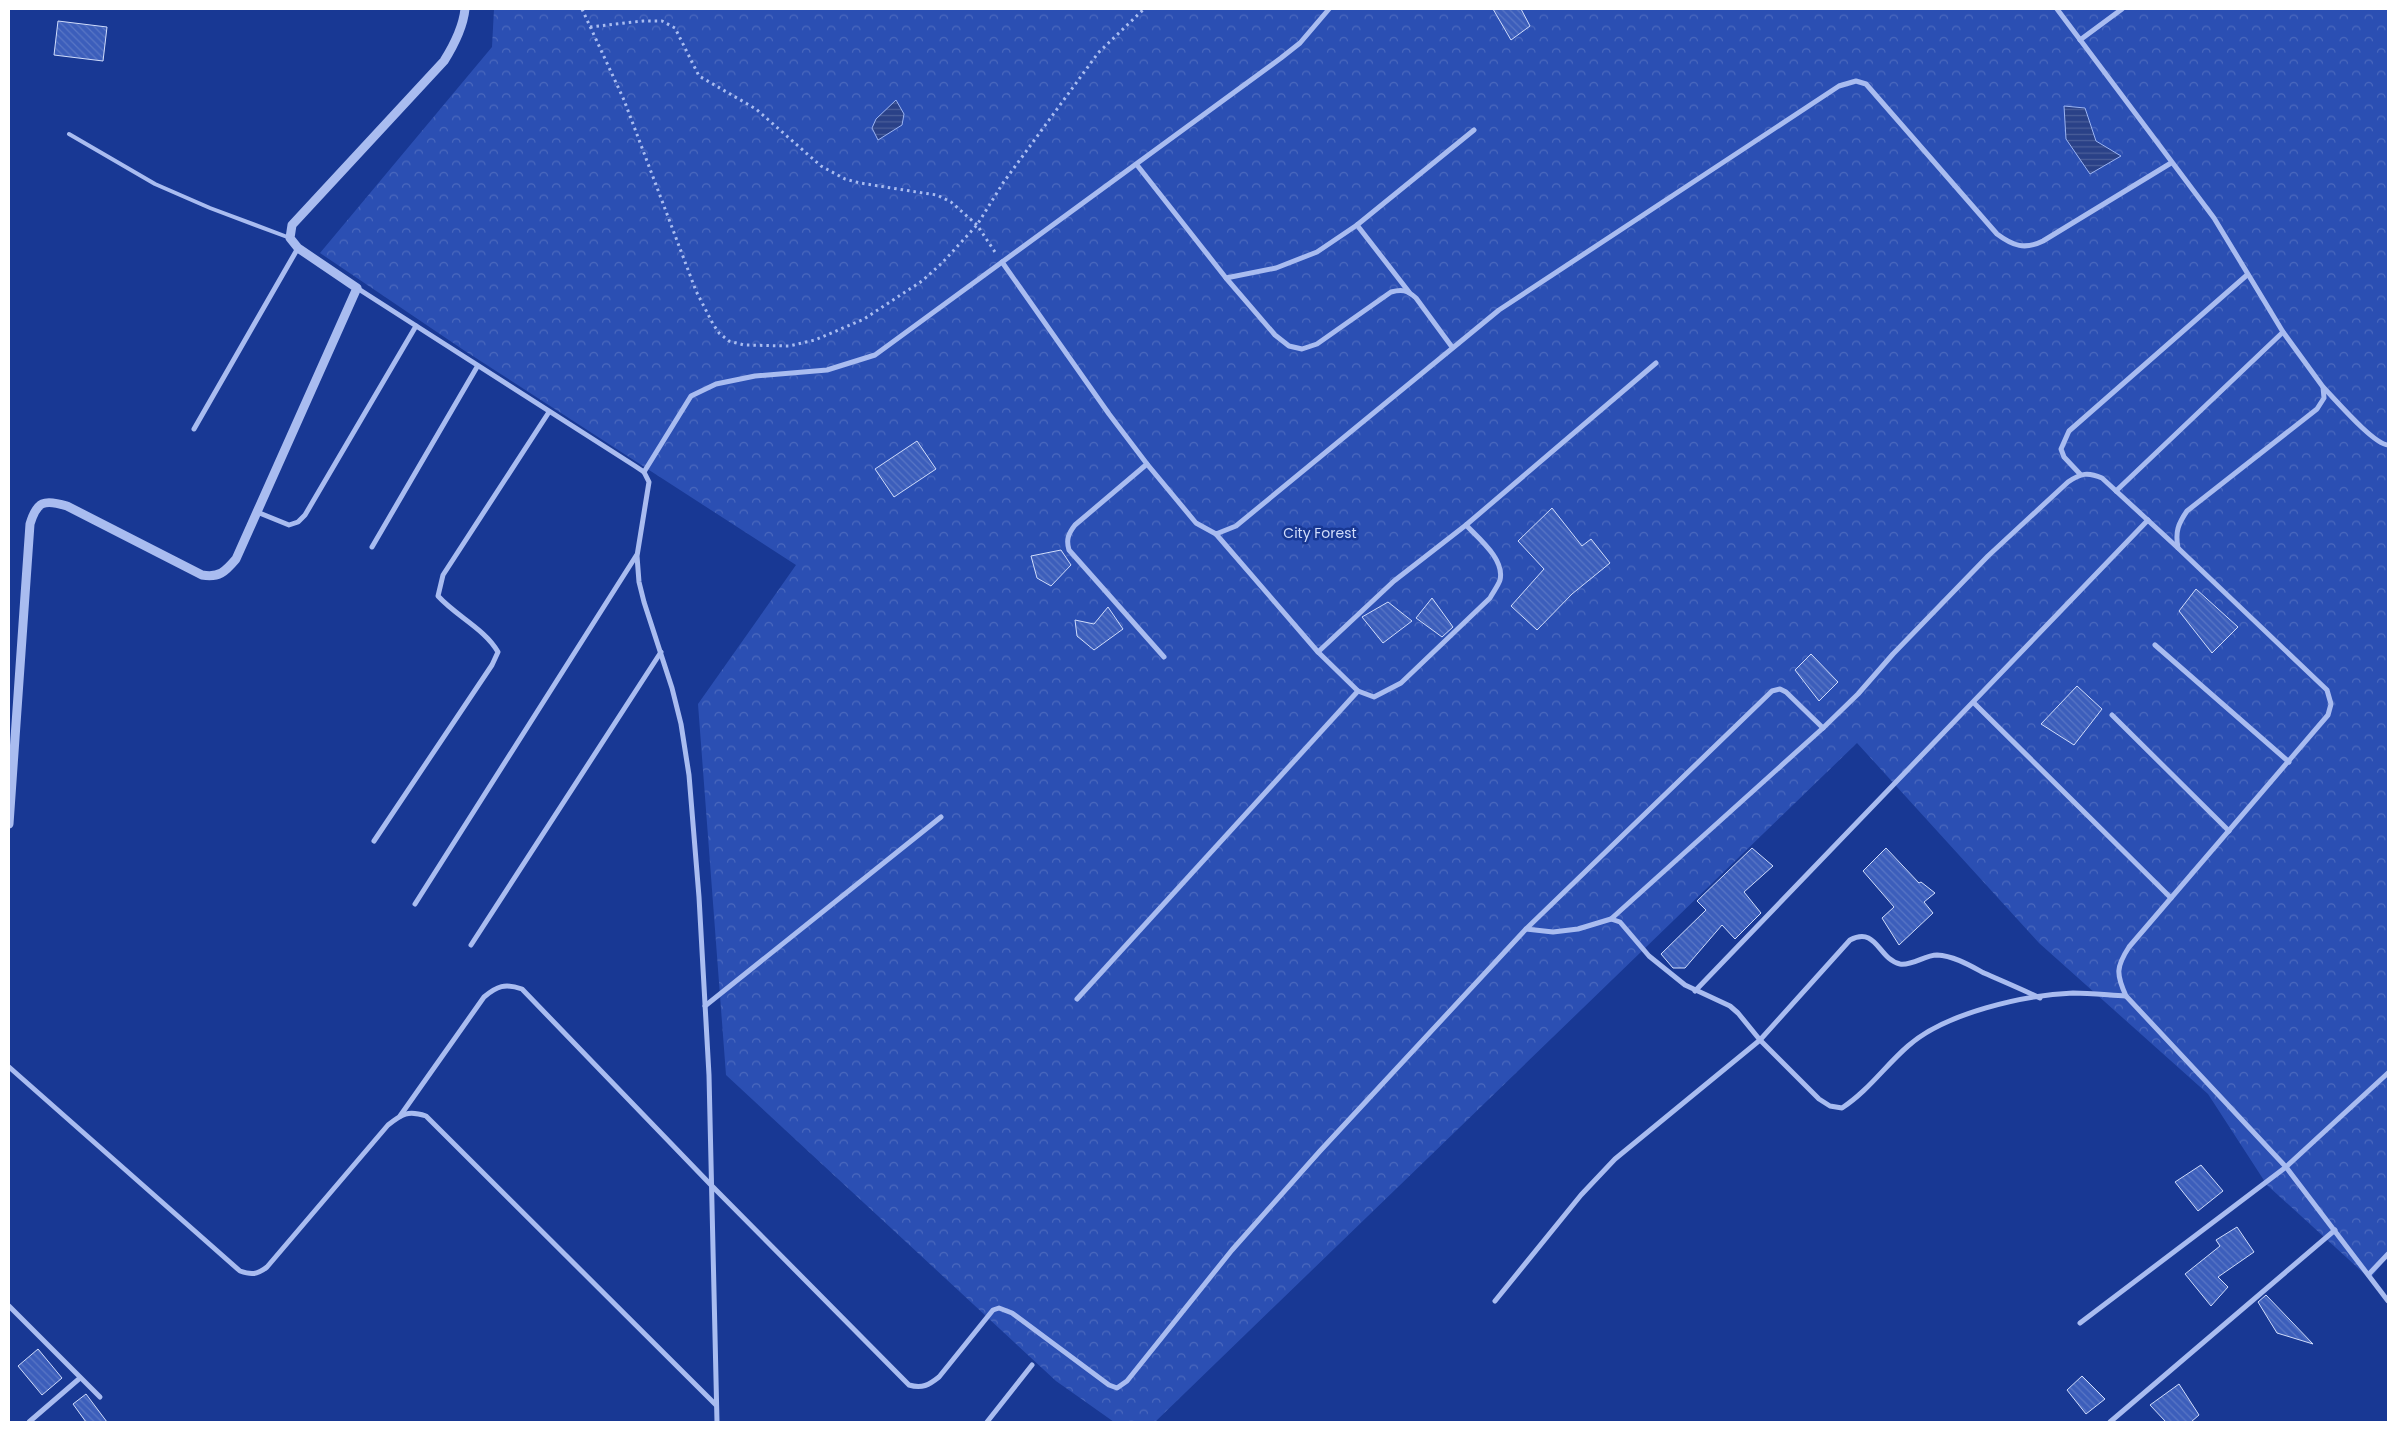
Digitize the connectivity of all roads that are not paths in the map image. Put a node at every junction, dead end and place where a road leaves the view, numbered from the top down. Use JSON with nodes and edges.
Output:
{"nodes":[{"id":1,"x":464,"y":9,"type":"edge"},
{"id":2,"x":1329,"y":9,"type":"edge"},
{"id":3,"x":2057,"y":9,"type":"edge"},
{"id":4,"x":2122,"y":9,"type":"edge"},
{"id":5,"x":2080,"y":40,"type":"junction"},
{"id":6,"x":1474,"y":130,"type":"dead end"},
{"id":7,"x":69,"y":134,"type":"dead end"},
{"id":8,"x":2171,"y":163,"type":"junction"},
{"id":9,"x":1136,"y":165,"type":"junction"},
{"id":10,"x":1357,"y":225,"type":"junction"},
{"id":11,"x":290,"y":238,"type":"junction"},
{"id":12,"x":298,"y":248,"type":"junction"},
{"id":13,"x":1002,"y":262,"type":"junction"},
{"id":14,"x":2247,"y":275,"type":"junction"},
{"id":15,"x":1226,"y":278,"type":"junction"},
{"id":16,"x":357,"y":288,"type":"junction"},
{"id":17,"x":1409,"y":292,"type":"junction"},
{"id":18,"x":416,"y":326,"type":"junction"},
{"id":19,"x":2283,"y":332,"type":"junction"},
{"id":20,"x":1452,"y":347,"type":"junction"},
{"id":21,"x":1656,"y":363,"type":"dead end"},
{"id":22,"x":477,"y":367,"type":"junction"},
{"id":23,"x":2322,"y":387,"type":"junction"},
{"id":24,"x":549,"y":412,"type":"junction"},
{"id":25,"x":194,"y":429,"type":"dead end"},
{"id":26,"x":2388,"y":445,"type":"edge"},
{"id":27,"x":1147,"y":464,"type":"junction"},
{"id":28,"x":644,"y":472,"type":"junction"},
{"id":29,"x":2080,"y":474,"type":"junction"},
{"id":30,"x":2116,"y":491,"type":"junction"},
{"id":31,"x":257,"y":512,"type":"junction"},
{"id":32,"x":2148,"y":520,"type":"junction"},
{"id":33,"x":1466,"y":525,"type":"junction"},
{"id":34,"x":1216,"y":534,"type":"junction"},
{"id":35,"x":372,"y":547,"type":"dead end"},
{"id":36,"x":2178,"y":548,"type":"junction"},
{"id":37,"x":636,"y":556,"type":"junction"},
{"id":38,"x":2156,"y":645,"type":"dead end"},
{"id":39,"x":660,"y":652,"type":"junction"},
{"id":40,"x":1318,"y":652,"type":"junction"},
{"id":41,"x":1164,"y":657,"type":"dead end"},
{"id":42,"x":1358,"y":691,"type":"junction"},
{"id":43,"x":1974,"y":703,"type":"junction"},
{"id":44,"x":2112,"y":715,"type":"dead end"},
{"id":45,"x":1823,"y":728,"type":"junction"},
{"id":46,"x":2289,"y":762,"type":"junction"},
{"id":47,"x":941,"y":817,"type":"dead end"},
{"id":48,"x":9,"y":824,"type":"edge"},
{"id":49,"x":2229,"y":831,"type":"junction"},
{"id":50,"x":374,"y":841,"type":"dead end"},
{"id":51,"x":2171,"y":898,"type":"junction"},
{"id":52,"x":415,"y":904,"type":"dead end"},
{"id":53,"x":1611,"y":919,"type":"junction"},
{"id":54,"x":1526,"y":929,"type":"junction"},
{"id":55,"x":471,"y":945,"type":"dead end"},
{"id":56,"x":1695,"y":991,"type":"junction"},
{"id":57,"x":2126,"y":996,"type":"junction"},
{"id":58,"x":2040,"y":998,"type":"junction"},
{"id":59,"x":1077,"y":999,"type":"dead end"},
{"id":60,"x":705,"y":1006,"type":"junction"},
{"id":61,"x":1760,"y":1040,"type":"junction"},
{"id":62,"x":9,"y":1067,"type":"edge"},
{"id":63,"x":2388,"y":1073,"type":"edge"},
{"id":64,"x":400,"y":1116,"type":"junction"},
{"id":65,"x":2286,"y":1167,"type":"junction"},
{"id":66,"x":711,"y":1186,"type":"junction"},
{"id":67,"x":2335,"y":1230,"type":"junction"},
{"id":68,"x":2388,"y":1254,"type":"edge"},
{"id":69,"x":2369,"y":1274,"type":"junction"},
{"id":70,"x":1495,"y":1301,"type":"dead end"},
{"id":71,"x":2388,"y":1301,"type":"edge"},
{"id":72,"x":9,"y":1306,"type":"edge"},
{"id":73,"x":2080,"y":1323,"type":"dead end"},
{"id":74,"x":1032,"y":1365,"type":"dead end"},
{"id":75,"x":80,"y":1378,"type":"junction"},
{"id":76,"x":100,"y":1397,"type":"dead end"},
{"id":77,"x":717,"y":1406,"type":"junction"},
{"id":78,"x":29,"y":1422,"type":"edge"},
{"id":79,"x":717,"y":1422,"type":"edge"},
{"id":80,"x":987,"y":1422,"type":"edge"},
{"id":81,"x":2110,"y":1422,"type":"edge"}],
"edges":[{"from":1,"to":11,"type":"street"},
{"from":2,"to":9,"type":"street"},
{"from":3,"to":5,"type":"street"},
{"from":4,"to":5,"type":"street"},
{"from":5,"to":8,"type":"street"},
{"from":6,"to":10,"type":"street"},
{"from":7,"to":11,"type":"lane"},
{"from":8,"to":14,"type":"street"},
{"from":8,"to":20,"type":"street"},
{"from":9,"to":13,"type":"street"},
{"from":9,"to":15,"type":"street"},
{"from":10,"to":15,"type":"street"},
{"from":10,"to":17,"type":"street"},
{"from":11,"to":12,"type":"street"},
{"from":12,"to":16,"type":"street"},
{"from":12,"to":25,"type":"street"},
{"from":13,"to":27,"type":"street"},
{"from":13,"to":28,"type":"street"},
{"from":14,"to":19,"type":"street"},
{"from":14,"to":29,"type":"street"},
{"from":15,"to":17,"type":"street"},
{"from":16,"to":18,"type":"street"},
{"from":16,"to":31,"type":"street"},
{"from":17,"to":20,"type":"street"},
{"from":18,"to":22,"type":"street"},
{"from":18,"to":31,"type":"street"},
{"from":19,"to":23,"type":"street"},
{"from":19,"to":30,"type":"street"},
{"from":20,"to":34,"type":"street"},
{"from":21,"to":33,"type":"street"},
{"from":22,"to":24,"type":"street"},
{"from":22,"to":35,"type":"street"},
{"from":23,"to":26,"type":"street"},
{"from":23,"to":36,"type":"street"},
{"from":24,"to":28,"type":"street"},
{"from":24,"to":50,"type":"street"},
{"from":27,"to":34,"type":"street"},
{"from":27,"to":41,"type":"street"},
{"from":28,"to":37,"type":"street"},
{"from":29,"to":30,"type":"street"},
{"from":29,"to":45,"type":"street"},
{"from":30,"to":32,"type":"street"},
{"from":31,"to":48,"type":"street"},
{"from":32,"to":36,"type":"street"},
{"from":32,"to":43,"type":"street"},
{"from":33,"to":40,"type":"street"},
{"from":33,"to":42,"type":"street"},
{"from":34,"to":40,"type":"street"},
{"from":36,"to":46,"type":"street"},
{"from":37,"to":39,"type":"street"},
{"from":37,"to":52,"type":"street"},
{"from":38,"to":46,"type":"street"},
{"from":39,"to":55,"type":"street"},
{"from":39,"to":60,"type":"street"},
{"from":40,"to":42,"type":"street"},
{"from":42,"to":59,"type":"street"},
{"from":43,"to":51,"type":"street"},
{"from":43,"to":56,"type":"street"},
{"from":44,"to":49,"type":"street"},
{"from":45,"to":53,"type":"street"},
{"from":45,"to":54,"type":"street"},
{"from":46,"to":49,"type":"street"},
{"from":47,"to":60,"type":"street"},
{"from":49,"to":51,"type":"street"},
{"from":51,"to":57,"type":"street"},
{"from":53,"to":54,"type":"street"},
{"from":53,"to":56,"type":"street"},
{"from":54,"to":66,"type":"street"},
{"from":56,"to":61,"type":"street"},
{"from":57,"to":58,"type":"street"},
{"from":57,"to":65,"type":"street"},
{"from":58,"to":61,"type":"street"},
{"from":58,"to":61,"type":"street"},
{"from":60,"to":66,"type":"street"},
{"from":61,"to":70,"type":"street"},
{"from":62,"to":64,"type":"street"},
{"from":63,"to":65,"type":"street"},
{"from":64,"to":66,"type":"street"},
{"from":64,"to":77,"type":"street"},
{"from":65,"to":67,"type":"street"},
{"from":65,"to":73,"type":"street"},
{"from":66,"to":77,"type":"street"},
{"from":67,"to":69,"type":"street"},
{"from":67,"to":81,"type":"street"},
{"from":68,"to":69,"type":"street"},
{"from":69,"to":71,"type":"street"},
{"from":72,"to":75,"type":"street"},
{"from":74,"to":80,"type":"street"},
{"from":75,"to":76,"type":"street"},
{"from":75,"to":78,"type":"street"},
{"from":77,"to":79,"type":"street"}]}
